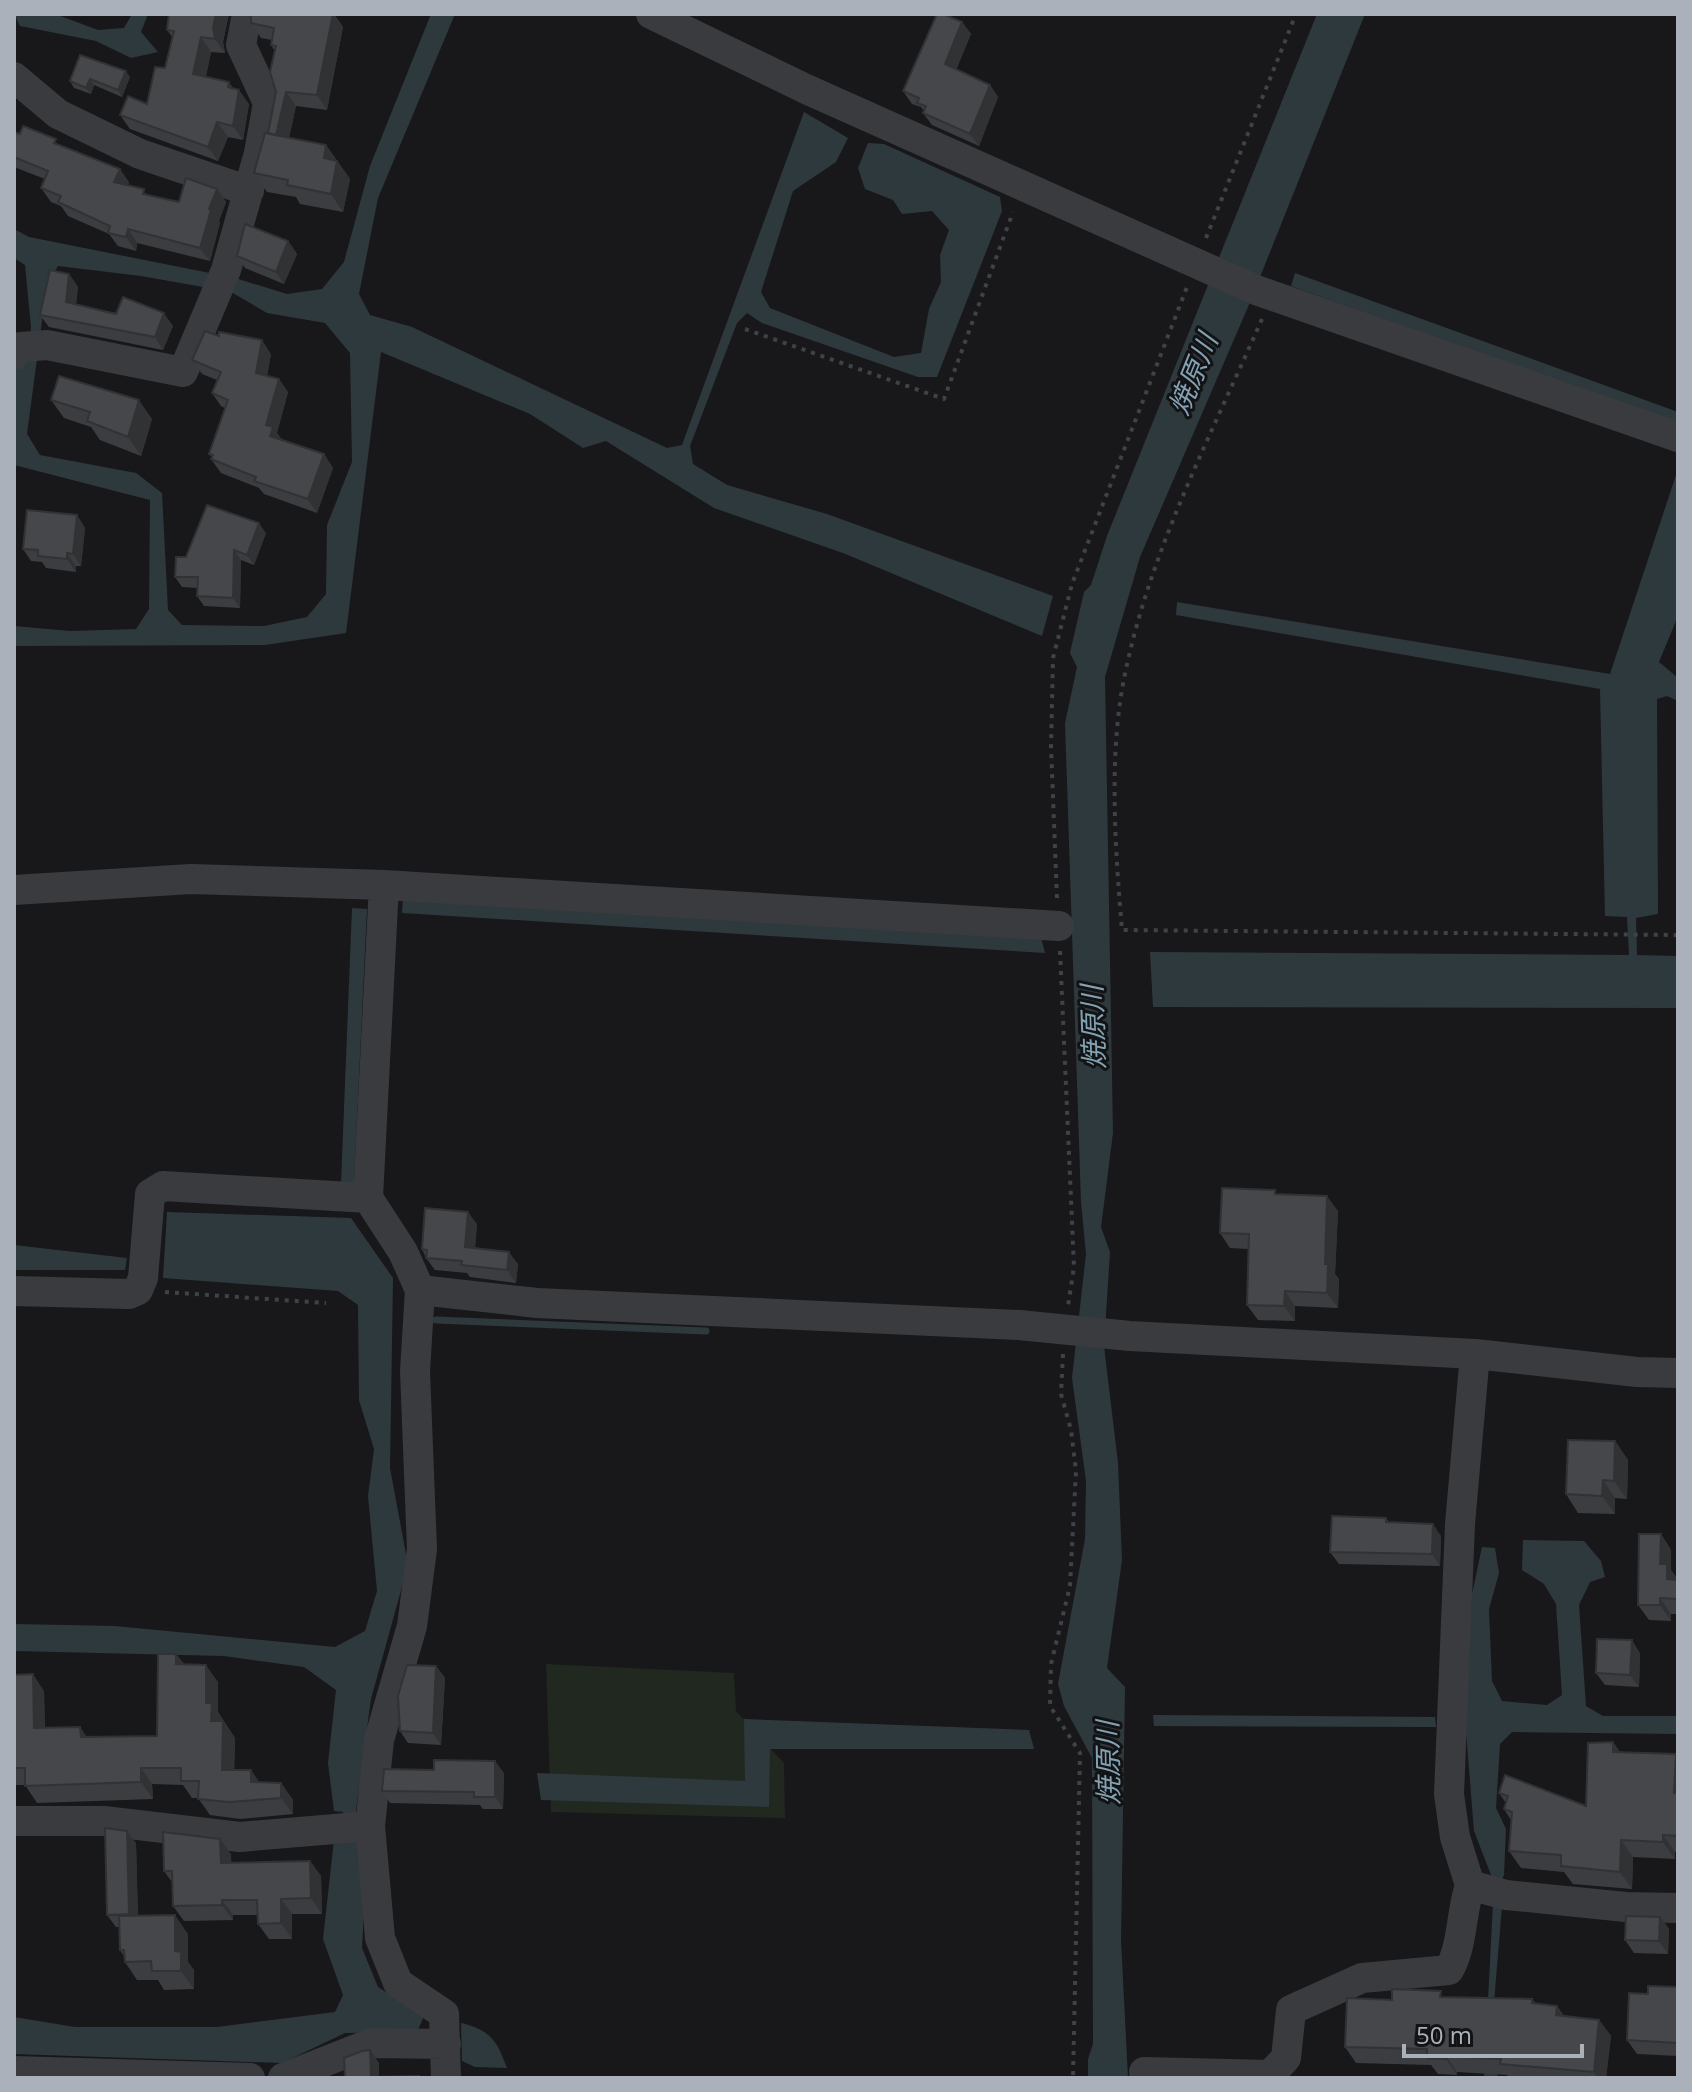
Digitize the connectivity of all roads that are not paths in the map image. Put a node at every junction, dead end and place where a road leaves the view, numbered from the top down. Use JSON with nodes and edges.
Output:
{"nodes":[{"id":1,"x":247,"y":14,"type":"edge"},
{"id":2,"x":651,"y":14,"type":"edge"},
{"id":3,"x":14,"y":77,"type":"edge"},
{"id":4,"x":249,"y":191,"type":"junction"},
{"id":5,"x":27,"y":349,"type":"edge"},
{"id":6,"x":1678,"y":437,"type":"edge"},
{"id":7,"x":384,"y":885,"type":"junction"},
{"id":8,"x":14,"y":890,"type":"edge"},
{"id":9,"x":1059,"y":926,"type":"road end"},
{"id":10,"x":368,"y":1198,"type":"junction"},
{"id":11,"x":420,"y":1290,"type":"junction"},
{"id":12,"x":14,"y":1291,"type":"edge"},
{"id":13,"x":1475,"y":1354,"type":"junction"},
{"id":14,"x":1678,"y":1373,"type":"edge"},
{"id":15,"x":14,"y":1821,"type":"edge"},
{"id":16,"x":356,"y":1827,"type":"junction"},
{"id":17,"x":1488,"y":1891,"type":"junction"},
{"id":18,"x":1678,"y":1908,"type":"edge"},
{"id":19,"x":446,"y":2044,"type":"junction"},
{"id":20,"x":14,"y":2071,"type":"edge"},
{"id":21,"x":1144,"y":2072,"type":"dead end"},
{"id":22,"x":250,"y":2078,"type":"edge"},
{"id":23,"x":283,"y":2078,"type":"edge"},
{"id":24,"x":446,"y":2078,"type":"edge"}],
"edges":[{"from":1,"to":4,"type":"street"},
{"from":2,"to":6,"type":"street"},
{"from":3,"to":4,"type":"street"},
{"from":4,"to":5,"type":"street"},
{"from":7,"to":8,"type":"street"},
{"from":7,"to":9,"type":"street"},
{"from":7,"to":10,"type":"street"},
{"from":10,"to":11,"type":"street"},
{"from":10,"to":12,"type":"street"},
{"from":11,"to":13,"type":"street"},
{"from":11,"to":16,"type":"street"},
{"from":13,"to":14,"type":"street"},
{"from":13,"to":17,"type":"street"},
{"from":15,"to":16,"type":"street"},
{"from":16,"to":19,"type":"street"},
{"from":17,"to":18,"type":"street"},
{"from":17,"to":21,"type":"street"},
{"from":19,"to":23,"type":"street"},
{"from":19,"to":24,"type":"street"},
{"from":20,"to":22,"type":"street"}]}
